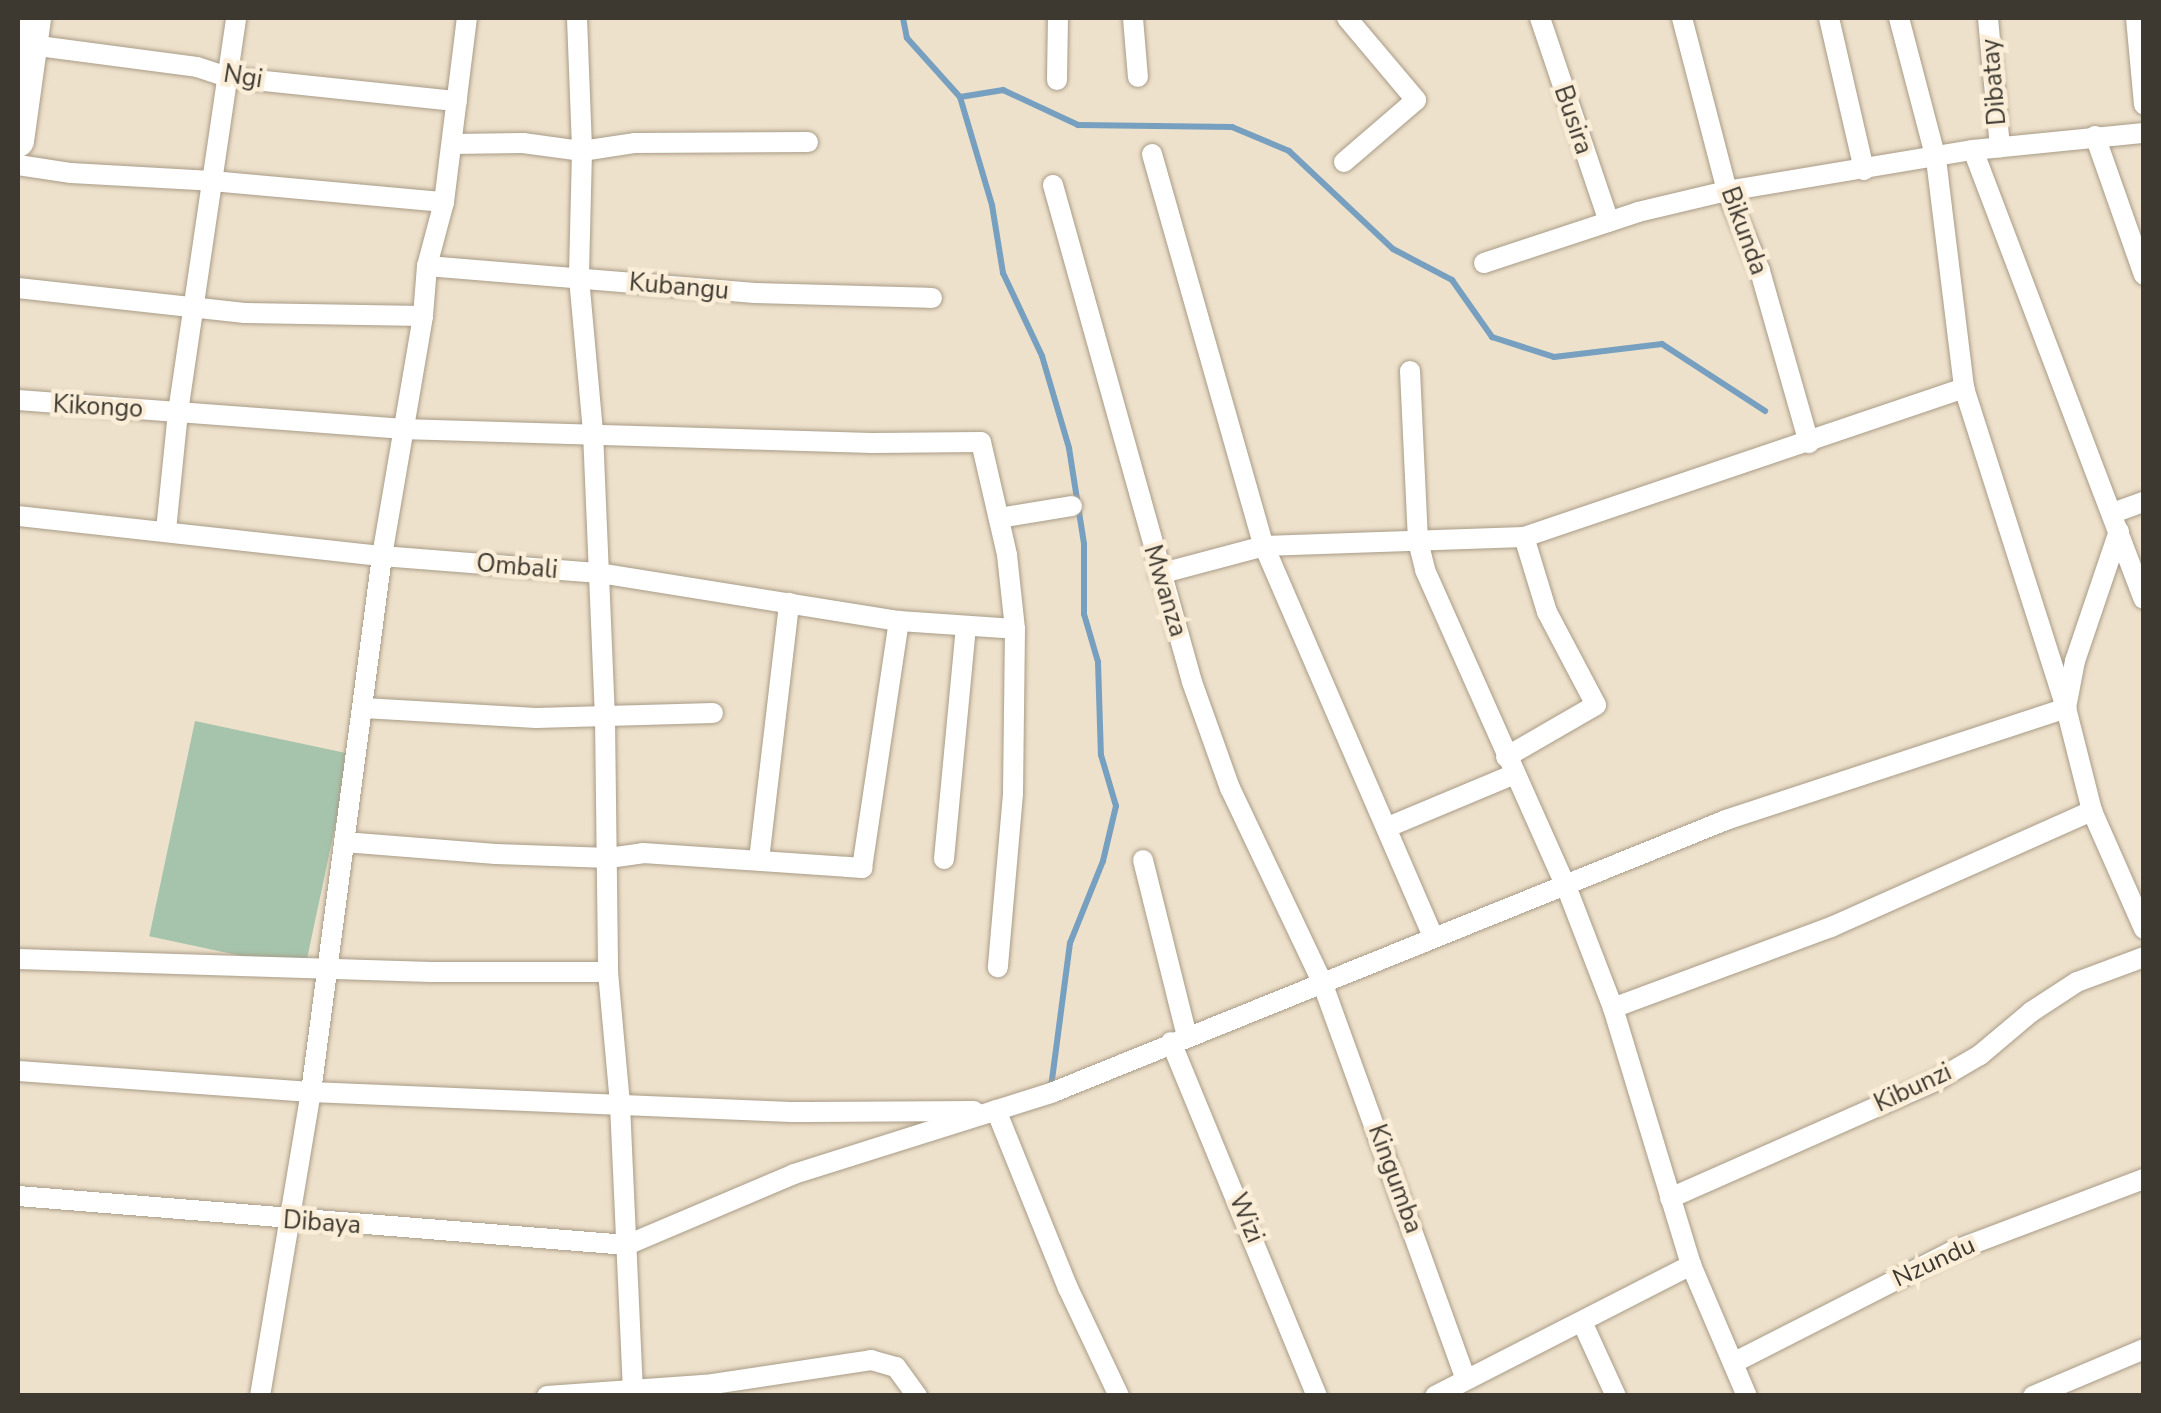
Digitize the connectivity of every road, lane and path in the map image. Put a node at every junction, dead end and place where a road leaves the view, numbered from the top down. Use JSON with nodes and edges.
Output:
{"nodes":[{"id":1,"x":236,"y":18,"type":"edge"},
{"id":2,"x":467,"y":18,"type":"edge"},
{"id":3,"x":577,"y":18,"type":"edge"},
{"id":4,"x":1058,"y":18,"type":"edge"},
{"id":5,"x":1133,"y":18,"type":"edge"},
{"id":6,"x":1348,"y":18,"type":"edge"},
{"id":7,"x":1540,"y":18,"type":"edge"},
{"id":8,"x":1682,"y":18,"type":"edge"},
{"id":9,"x":1830,"y":18,"type":"edge"},
{"id":10,"x":1899,"y":18,"type":"edge"},
{"id":11,"x":1988,"y":18,"type":"edge"},
{"id":12,"x":2136,"y":18,"type":"edge"},
{"id":13,"x":33,"y":31,"type":"edge"},
{"id":14,"x":1138,"y":76,"type":"dead end"},
{"id":15,"x":227,"y":78,"type":"junction"},
{"id":16,"x":1057,"y":80,"type":"dead end"},
{"id":17,"x":457,"y":101,"type":"junction"},
{"id":18,"x":2144,"y":105,"type":"edge"},
{"id":19,"x":2144,"y":133,"type":"edge"},
{"id":20,"x":2095,"y":136,"type":"junction"},
{"id":21,"x":18,"y":141,"type":"edge"},
{"id":22,"x":808,"y":142,"type":"dead end"},
{"id":23,"x":452,"y":144,"type":"junction"},
{"id":24,"x":2000,"y":147,"type":"junction"},
{"id":25,"x":1973,"y":150,"type":"junction"},
{"id":26,"x":582,"y":151,"type":"junction"},
{"id":27,"x":1152,"y":154,"type":"dead end"},
{"id":28,"x":1936,"y":159,"type":"junction"},
{"id":29,"x":1344,"y":162,"type":"dead end"},
{"id":30,"x":18,"y":165,"type":"edge"},
{"id":31,"x":1864,"y":170,"type":"junction"},
{"id":32,"x":212,"y":180,"type":"junction"},
{"id":33,"x":1053,"y":185,"type":"dead end"},
{"id":34,"x":1728,"y":191,"type":"junction"},
{"id":35,"x":444,"y":202,"type":"junction"},
{"id":36,"x":1608,"y":222,"type":"junction"},
{"id":37,"x":2137,"y":240,"type":"edge"},
{"id":38,"x":1484,"y":263,"type":"dead end"},
{"id":39,"x":427,"y":266,"type":"junction"},
{"id":40,"x":2144,"y":276,"type":"edge"},
{"id":41,"x":578,"y":278,"type":"junction"},
{"id":42,"x":18,"y":288,"type":"edge"},
{"id":43,"x":932,"y":298,"type":"dead end"},
{"id":44,"x":196,"y":308,"type":"junction"},
{"id":45,"x":423,"y":316,"type":"junction"},
{"id":46,"x":1410,"y":371,"type":"dead end"},
{"id":47,"x":1964,"y":388,"type":"junction"},
{"id":48,"x":18,"y":400,"type":"edge"},
{"id":49,"x":178,"y":412,"type":"junction"},
{"id":50,"x":402,"y":429,"type":"junction"},
{"id":51,"x":593,"y":432,"type":"junction"},
{"id":52,"x":1809,"y":443,"type":"junction"},
{"id":53,"x":2144,"y":502,"type":"edge"},
{"id":54,"x":1072,"y":506,"type":"dead end"},
{"id":55,"x":18,"y":516,"type":"edge"},
{"id":56,"x":999,"y":518,"type":"junction"},
{"id":57,"x":2116,"y":522,"type":"junction"},
{"id":58,"x":166,"y":530,"type":"junction"},
{"id":59,"x":1524,"y":536,"type":"junction"},
{"id":60,"x":1418,"y":541,"type":"junction"},
{"id":61,"x":1264,"y":546,"type":"junction"},
{"id":62,"x":382,"y":556,"type":"junction"},
{"id":63,"x":599,"y":574,"type":"junction"},
{"id":64,"x":1158,"y":574,"type":"junction"},
{"id":65,"x":2144,"y":599,"type":"edge"},
{"id":66,"x":788,"y":603,"type":"junction"},
{"id":67,"x":899,"y":621,"type":"junction"},
{"id":68,"x":966,"y":627,"type":"junction"},
{"id":69,"x":1015,"y":629,"type":"junction"},
{"id":70,"x":364,"y":708,"type":"junction"},
{"id":71,"x":2066,"y":708,"type":"junction"},
{"id":72,"x":713,"y":713,"type":"dead end"},
{"id":73,"x":605,"y":718,"type":"junction"},
{"id":74,"x":1510,"y":766,"type":"junction"},
{"id":75,"x":2092,"y":810,"type":"junction"},
{"id":76,"x":1388,"y":826,"type":"junction"},
{"id":77,"x":344,"y":842,"type":"junction"},
{"id":78,"x":609,"y":858,"type":"junction"},
{"id":79,"x":944,"y":858,"type":"dead end"},
{"id":80,"x":759,"y":860,"type":"junction"},
{"id":81,"x":1142,"y":860,"type":"dead end"},
{"id":82,"x":1566,"y":886,"type":"junction"},
{"id":83,"x":2144,"y":929,"type":"edge"},
{"id":84,"x":1434,"y":938,"type":"junction"},
{"id":85,"x":2144,"y":957,"type":"edge"},
{"id":86,"x":18,"y":958,"type":"edge"},
{"id":87,"x":328,"y":966,"type":"junction"},
{"id":88,"x":998,"y":967,"type":"dead end"},
{"id":89,"x":608,"y":972,"type":"junction"},
{"id":90,"x":1322,"y":982,"type":"junction"},
{"id":91,"x":1612,"y":1008,"type":"junction"},
{"id":92,"x":1179,"y":1039,"type":"junction"},
{"id":93,"x":18,"y":1071,"type":"edge"},
{"id":94,"x":312,"y":1092,"type":"junction"},
{"id":95,"x":620,"y":1105,"type":"junction"},
{"id":96,"x":996,"y":1110,"type":"junction"},
{"id":97,"x":2144,"y":1179,"type":"edge"},
{"id":98,"x":18,"y":1196,"type":"edge"},
{"id":99,"x":1670,"y":1198,"type":"junction"},
{"id":100,"x":286,"y":1220,"type":"junction"},
{"id":101,"x":627,"y":1244,"type":"junction"},
{"id":102,"x":1691,"y":1265,"type":"junction"},
{"id":103,"x":1582,"y":1324,"type":"junction"},
{"id":104,"x":2144,"y":1349,"type":"edge"},
{"id":105,"x":1733,"y":1363,"type":"junction"},
{"id":106,"x":1465,"y":1377,"type":"junction"},
{"id":107,"x":633,"y":1393,"type":"edge"},
{"id":108,"x":1439,"y":1395,"type":"edge"},
{"id":109,"x":260,"y":1396,"type":"edge"},
{"id":110,"x":547,"y":1396,"type":"edge"},
{"id":111,"x":917,"y":1396,"type":"edge"},
{"id":112,"x":1119,"y":1396,"type":"edge"},
{"id":113,"x":1316,"y":1396,"type":"edge"},
{"id":114,"x":1616,"y":1396,"type":"edge"},
{"id":115,"x":1747,"y":1396,"type":"edge"},
{"id":116,"x":2033,"y":1396,"type":"edge"}],
"edges":[{"from":1,"to":15,"type":"street"},
{"from":2,"to":17,"type":"street"},
{"from":3,"to":26,"type":"street"},
{"from":4,"to":16,"type":"street"},
{"from":5,"to":14,"type":"street"},
{"from":6,"to":29,"type":"street"},
{"from":7,"to":36,"type":"street","name":"Busira"},
{"from":8,"to":34,"type":"street","name":"Bikunda"},
{"from":9,"to":31,"type":"street"},
{"from":10,"to":28,"type":"street"},
{"from":11,"to":24,"type":"street","name":"Dibatay"},
{"from":12,"to":18,"type":"street"},
{"from":13,"to":15,"type":"street","name":"Ngi"},
{"from":13,"to":21,"type":"highway"},
{"from":15,"to":17,"type":"street","name":"Ngi"},
{"from":15,"to":32,"type":"street"},
{"from":17,"to":23,"type":"street"},
{"from":19,"to":20,"type":"street"},
{"from":20,"to":24,"type":"street"},
{"from":20,"to":37,"type":"street"},
{"from":22,"to":26,"type":"street"},
{"from":23,"to":26,"type":"street"},
{"from":23,"to":35,"type":"street"},
{"from":24,"to":25,"type":"street"},
{"from":25,"to":28,"type":"street"},
{"from":25,"to":57,"type":"street"},
{"from":26,"to":41,"type":"street"},
{"from":27,"to":61,"type":"street"},
{"from":28,"to":31,"type":"street"},
{"from":28,"to":47,"type":"street"},
{"from":30,"to":32,"type":"street"},
{"from":31,"to":34,"type":"street"},
{"from":32,"to":35,"type":"street"},
{"from":32,"to":44,"type":"street"},
{"from":33,"to":64,"type":"street","name":"Mwanza"},
{"from":34,"to":36,"type":"street"},
{"from":34,"to":52,"type":"street","name":"Bikunda"},
{"from":35,"to":39,"type":"street"},
{"from":36,"to":38,"type":"street"},
{"from":37,"to":40,"type":"street"},
{"from":39,"to":41,"type":"street","name":"Kubangu"},
{"from":39,"to":45,"type":"street"},
{"from":41,"to":43,"type":"street","name":"Kubangu"},
{"from":41,"to":51,"type":"street"},
{"from":42,"to":44,"type":"street"},
{"from":44,"to":45,"type":"street"},
{"from":44,"to":49,"type":"street"},
{"from":45,"to":50,"type":"street"},
{"from":46,"to":60,"type":"street"},
{"from":47,"to":52,"type":"street"},
{"from":47,"to":71,"type":"street"},
{"from":48,"to":49,"type":"street","name":"Kikongo"},
{"from":49,"to":50,"type":"street","name":"Kikongo"},
{"from":49,"to":58,"type":"street"},
{"from":50,"to":51,"type":"street","name":"Kikongo"},
{"from":50,"to":62,"type":"street"},
{"from":51,"to":56,"type":"street","name":"Kikongo"},
{"from":51,"to":63,"type":"street"},
{"from":52,"to":59,"type":"street"},
{"from":53,"to":57,"type":"street"},
{"from":54,"to":56,"type":"street"},
{"from":55,"to":58,"type":"street","name":"Ombali"},
{"from":56,"to":69,"type":"street"},
{"from":57,"to":65,"type":"street"},
{"from":57,"to":71,"type":"street"},
{"from":58,"to":62,"type":"street","name":"Ombali"},
{"from":59,"to":60,"type":"street"},
{"from":59,"to":74,"type":"street"},
{"from":60,"to":61,"type":"street"},
{"from":60,"to":74,"type":"street"},
{"from":61,"to":64,"type":"street"},
{"from":61,"to":76,"type":"street"},
{"from":62,"to":63,"type":"street","name":"Ombali"},
{"from":62,"to":70,"type":"street"},
{"from":63,"to":66,"type":"street","name":"Ombali"},
{"from":63,"to":73,"type":"street"},
{"from":64,"to":90,"type":"street","name":"Mwanza"},
{"from":66,"to":67,"type":"street","name":"Ombali"},
{"from":66,"to":80,"type":"street"},
{"from":67,"to":68,"type":"street","name":"Ombali"},
{"from":67,"to":80,"type":"street"},
{"from":68,"to":69,"type":"street","name":"Ombali"},
{"from":68,"to":79,"type":"street"},
{"from":69,"to":88,"type":"street"},
{"from":70,"to":73,"type":"street"},
{"from":70,"to":77,"type":"street"},
{"from":71,"to":75,"type":"street"},
{"from":71,"to":82,"type":"street"},
{"from":72,"to":73,"type":"street"},
{"from":73,"to":78,"type":"street"},
{"from":74,"to":76,"type":"street"},
{"from":74,"to":82,"type":"street"},
{"from":75,"to":83,"type":"street"},
{"from":75,"to":91,"type":"street"},
{"from":76,"to":84,"type":"street"},
{"from":77,"to":78,"type":"street"},
{"from":77,"to":87,"type":"street"},
{"from":78,"to":80,"type":"street"},
{"from":78,"to":89,"type":"street"},
{"from":81,"to":92,"type":"street","name":"Wizi"},
{"from":82,"to":84,"type":"street"},
{"from":82,"to":91,"type":"street"},
{"from":84,"to":90,"type":"street"},
{"from":85,"to":99,"type":"street","name":"Kibunzi"},
{"from":86,"to":87,"type":"street"},
{"from":87,"to":89,"type":"street"},
{"from":87,"to":94,"type":"street"},
{"from":89,"to":95,"type":"street"},
{"from":90,"to":92,"type":"street"},
{"from":90,"to":106,"type":"street","name":"Kingumba"},
{"from":91,"to":99,"type":"street"},
{"from":92,"to":96,"type":"street"},
{"from":92,"to":113,"type":"street","name":"Wizi"},
{"from":93,"to":94,"type":"street"},
{"from":94,"to":95,"type":"street"},
{"from":94,"to":100,"type":"street"},
{"from":95,"to":96,"type":"street"},
{"from":95,"to":101,"type":"street"},
{"from":96,"to":101,"type":"street"},
{"from":96,"to":112,"type":"street"},
{"from":97,"to":105,"type":"street","name":"Nzundu"},
{"from":98,"to":100,"type":"street","name":"Dibaya"},
{"from":99,"to":102,"type":"street"},
{"from":100,"to":101,"type":"street","name":"Dibaya"},
{"from":100,"to":109,"type":"street"},
{"from":101,"to":107,"type":"street"},
{"from":102,"to":103,"type":"street"},
{"from":102,"to":105,"type":"street"},
{"from":103,"to":106,"type":"street"},
{"from":103,"to":114,"type":"street"},
{"from":104,"to":116,"type":"street"},
{"from":105,"to":115,"type":"street"},
{"from":106,"to":108,"type":"street"},
{"from":107,"to":110,"type":"street"},
{"from":107,"to":111,"type":"street"}]}
